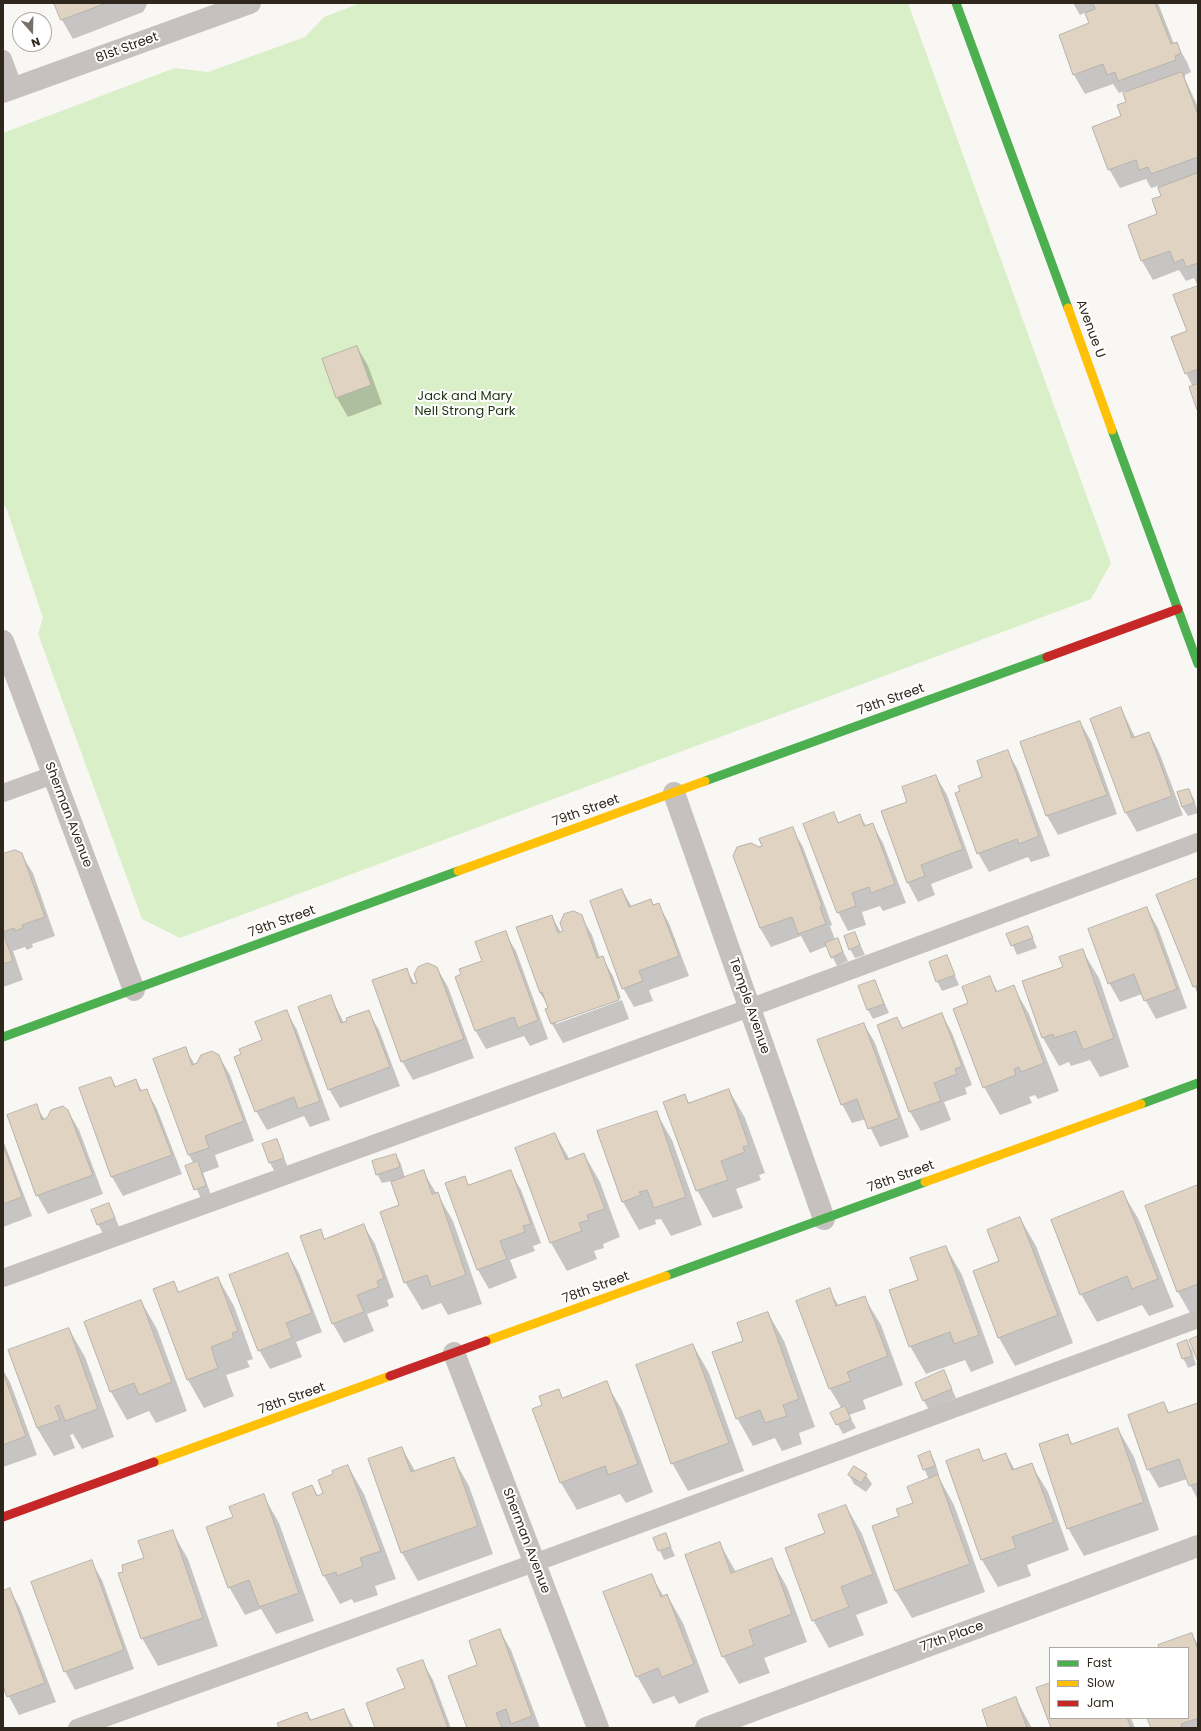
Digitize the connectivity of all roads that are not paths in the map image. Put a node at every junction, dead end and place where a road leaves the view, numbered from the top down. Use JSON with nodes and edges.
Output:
{"nodes":[{"id":1,"x":250,"y":3,"type":"edge"},
{"id":2,"x":956,"y":3,"type":"edge"},
{"id":3,"x":216,"y":9,"type":"edge"},
{"id":4,"x":3,"y":59,"type":"edge"},
{"id":5,"x":8,"y":90,"type":"edge"},
{"id":6,"x":1178,"y":609,"type":"junction"},
{"id":7,"x":3,"y":641,"type":"edge"},
{"id":8,"x":1198,"y":664,"type":"edge"},
{"id":9,"x":53,"y":775,"type":"junction"},
{"id":10,"x":3,"y":793,"type":"edge"},
{"id":11,"x":674,"y":793,"type":"junction"},
{"id":12,"x":1198,"y":842,"type":"edge"},
{"id":13,"x":134,"y":990,"type":"junction"},
{"id":14,"x":750,"y":1008,"type":"junction"},
{"id":15,"x":3,"y":1038,"type":"edge"},
{"id":16,"x":1198,"y":1082,"type":"edge"},
{"id":17,"x":824,"y":1219,"type":"junction"},
{"id":18,"x":3,"y":1278,"type":"edge"},
{"id":19,"x":1198,"y":1319,"type":"edge"},
{"id":20,"x":454,"y":1353,"type":"junction"},
{"id":21,"x":3,"y":1517,"type":"edge"},
{"id":22,"x":1198,"y":1546,"type":"edge"},
{"id":23,"x":534,"y":1563,"type":"junction"},
{"id":24,"x":77,"y":1728,"type":"edge"},
{"id":25,"x":598,"y":1728,"type":"edge"},
{"id":26,"x":706,"y":1728,"type":"edge"}],
"edges":[{"from":1,"to":3,"type":"street","name":"81st Street"},
{"from":2,"to":6,"type":"street","name":"Avenue U"},
{"from":3,"to":5,"type":"street","name":"81st Street"},
{"from":4,"to":5,"type":"lane"},
{"from":6,"to":8,"type":"street","name":"Avenue U"},
{"from":6,"to":11,"type":"street","name":"79th Street"},
{"from":7,"to":9,"type":"street","name":"Sherman Avenue"},
{"from":9,"to":10,"type":"lane"},
{"from":9,"to":13,"type":"street","name":"Sherman Avenue"},
{"from":11,"to":13,"type":"street","name":"79th Street"},
{"from":11,"to":14,"type":"street","name":"Temple Avenue"},
{"from":12,"to":14,"type":"lane"},
{"from":13,"to":15,"type":"street","name":"79th Street"},
{"from":14,"to":17,"type":"street","name":"Temple Avenue"},
{"from":14,"to":18,"type":"lane"},
{"from":16,"to":17,"type":"street","name":"78th Street"},
{"from":17,"to":20,"type":"street","name":"78th Street"},
{"from":19,"to":23,"type":"lane"},
{"from":20,"to":21,"type":"street","name":"78th Street"},
{"from":20,"to":23,"type":"street","name":"Sherman Avenue"},
{"from":22,"to":26,"type":"street","name":"77th Place"},
{"from":23,"to":24,"type":"lane"},
{"from":23,"to":25,"type":"street","name":"Sherman Avenue"}]}
